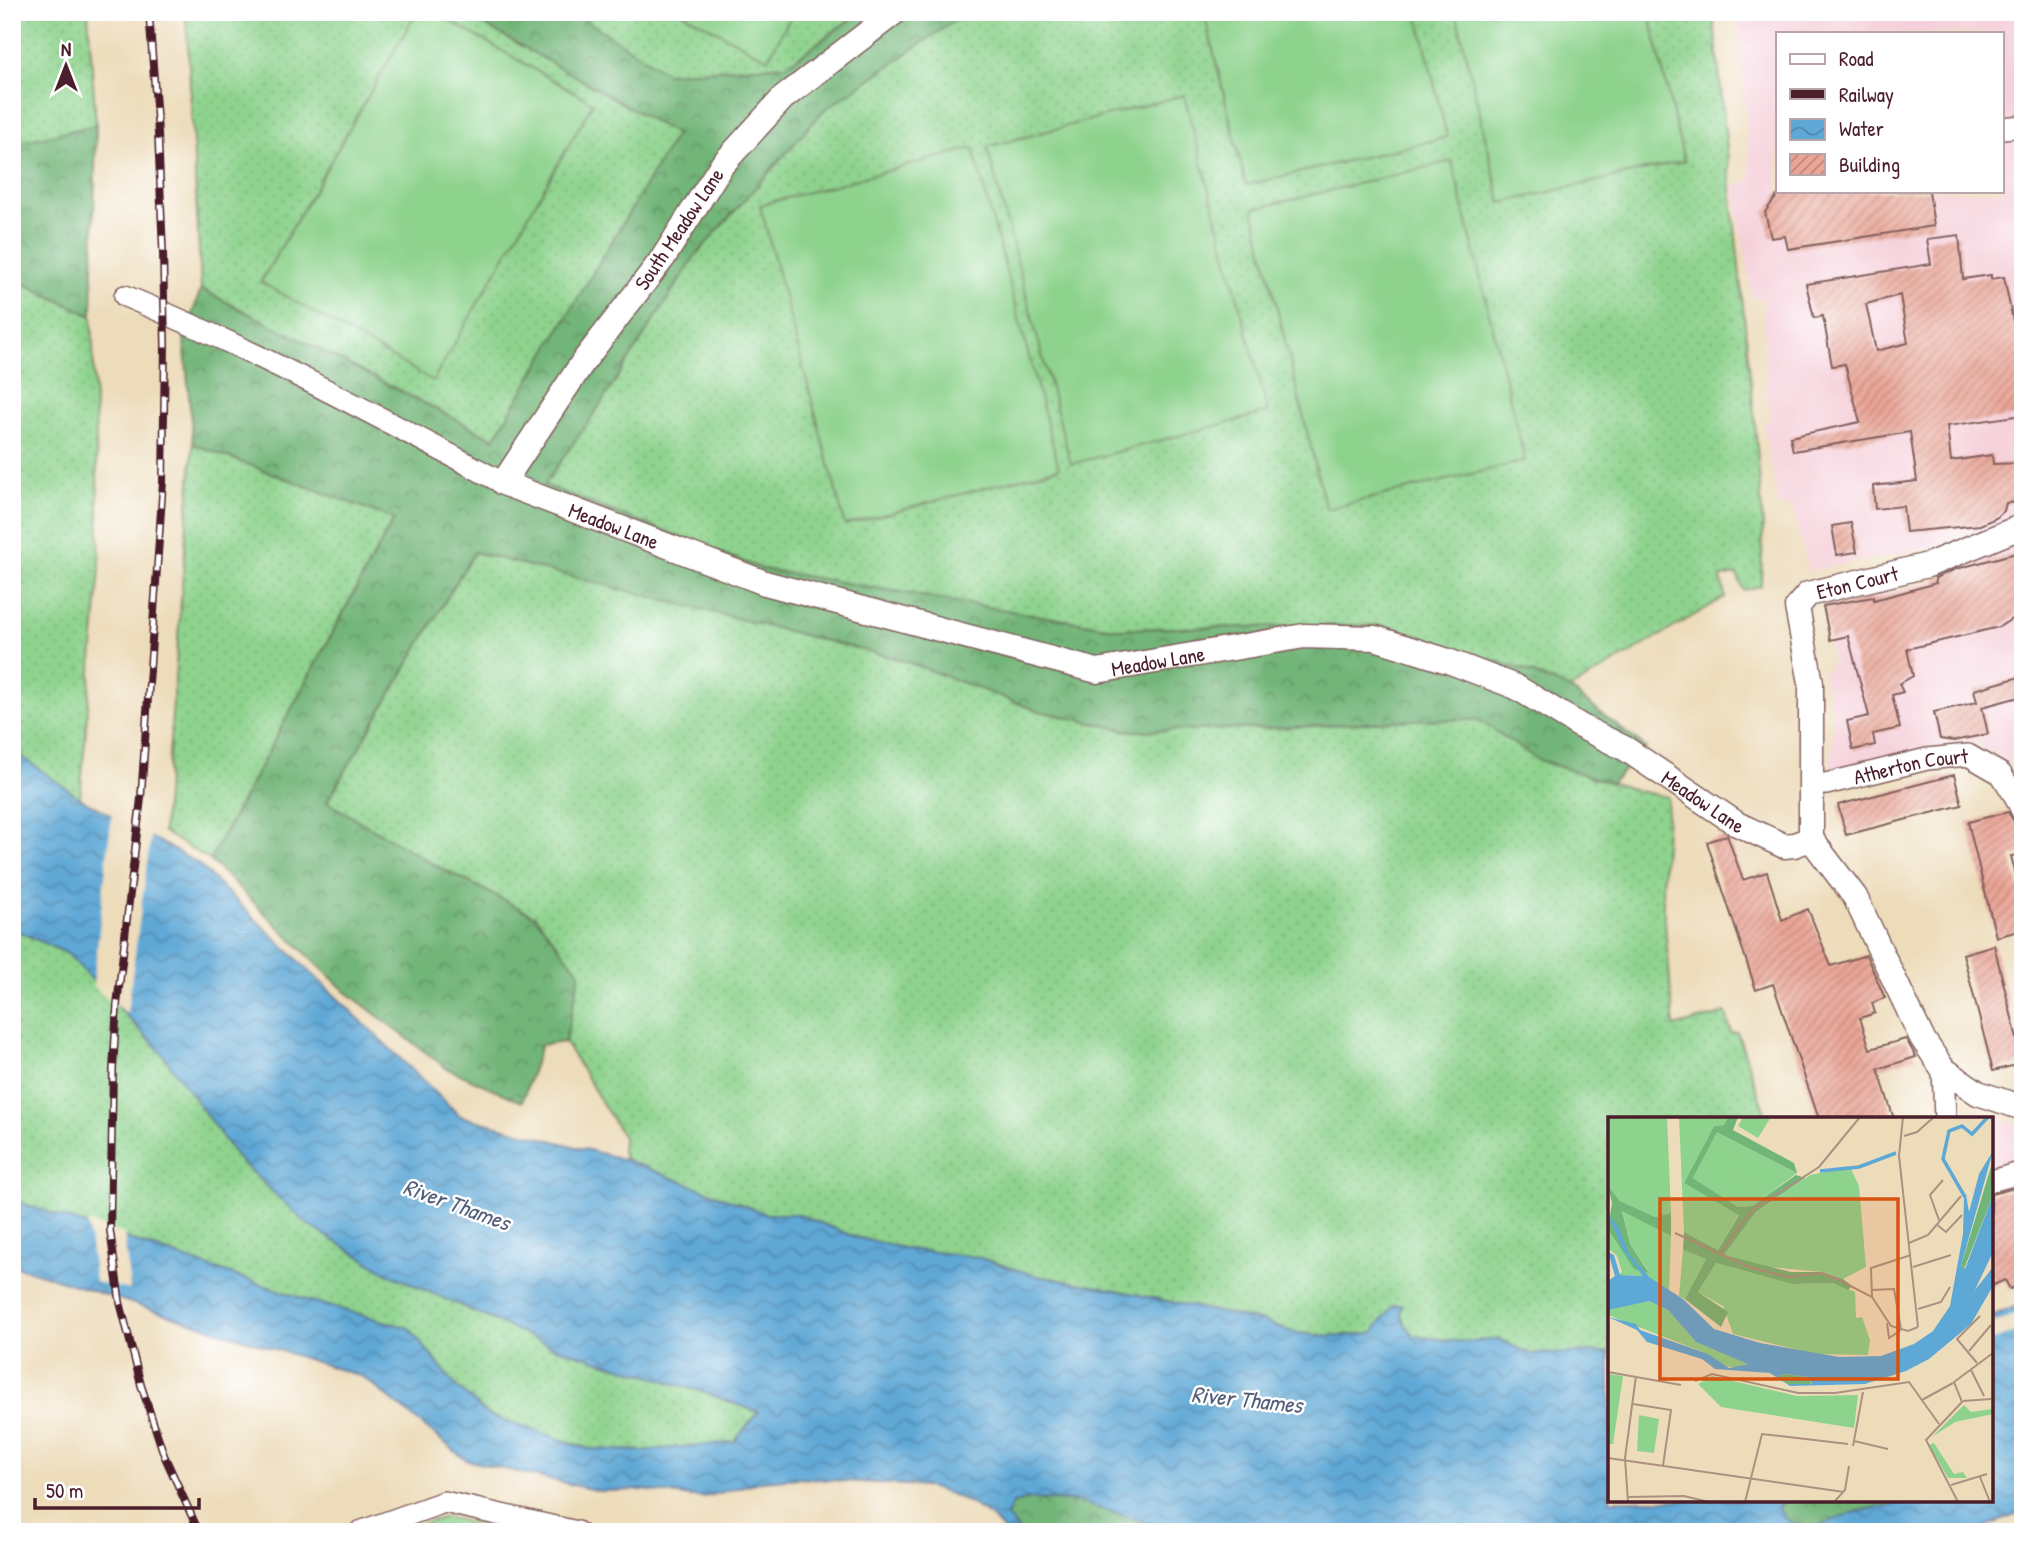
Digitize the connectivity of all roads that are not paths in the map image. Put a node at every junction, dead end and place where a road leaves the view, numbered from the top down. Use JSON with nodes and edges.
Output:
{"nodes":[{"id":1,"x":895,"y":12,"type":"edge"},
{"id":2,"x":2023,"y":126,"type":"edge"},
{"id":3,"x":2004,"y":128,"type":"edge"},
{"id":4,"x":125,"y":296,"type":"dead end"},
{"id":5,"x":503,"y":483,"type":"junction"},
{"id":6,"x":2023,"y":526,"type":"edge"},
{"id":7,"x":1811,"y":784,"type":"junction"},
{"id":8,"x":2023,"y":813,"type":"edge"},
{"id":9,"x":1811,"y":839,"type":"junction"},
{"id":10,"x":1943,"y":1069,"type":"junction"},
{"id":11,"x":2023,"y":1108,"type":"edge"},
{"id":12,"x":1945,"y":1117,"type":"edge"},
{"id":13,"x":2023,"y":1172,"type":"edge"},
{"id":14,"x":1993,"y":1180,"type":"edge"},
{"id":15,"x":359,"y":1532,"type":"edge"},
{"id":16,"x":577,"y":1532,"type":"edge"}],
"edges":[{"from":1,"to":5,"type":"street","name":"South Meadow Lane"},
{"from":2,"to":3,"type":"street"},
{"from":4,"to":5,"type":"street","name":"Meadow Lane"},
{"from":5,"to":9,"type":"street","name":"Meadow Lane"},
{"from":6,"to":7,"type":"street","name":"Eton Court"},
{"from":7,"to":8,"type":"street","name":"Atherton Court"},
{"from":7,"to":9,"type":"street","name":"Eton Court"},
{"from":9,"to":10,"type":"street"},
{"from":10,"to":11,"type":"street"},
{"from":10,"to":12,"type":"street"},
{"from":13,"to":14,"type":"street"},
{"from":15,"to":16,"type":"street"}]}
